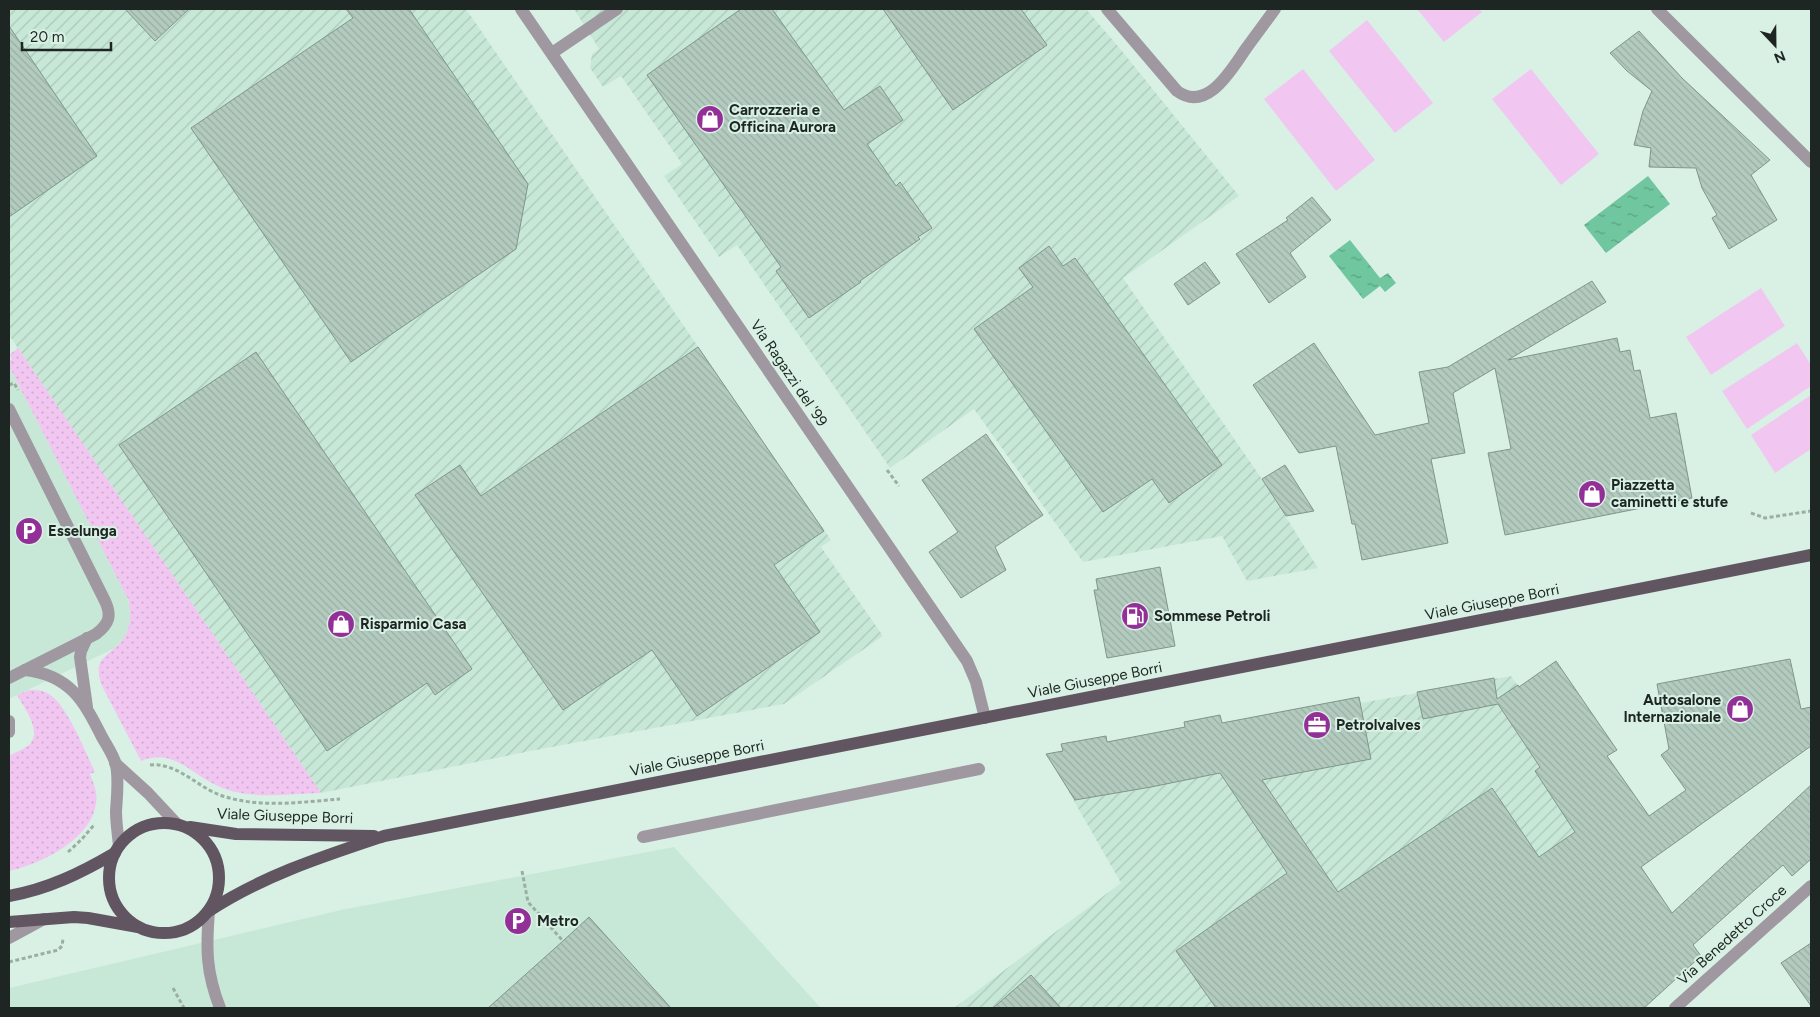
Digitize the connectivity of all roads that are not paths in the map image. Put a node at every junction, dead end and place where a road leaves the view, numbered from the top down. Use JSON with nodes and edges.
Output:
{"nodes":[{"id":1,"x":521,"y":9,"type":"edge"},
{"id":2,"x":617,"y":9,"type":"edge"},
{"id":3,"x":1106,"y":9,"type":"edge"},
{"id":4,"x":1275,"y":9,"type":"edge"},
{"id":5,"x":1657,"y":9,"type":"edge"},
{"id":6,"x":552,"y":53,"type":"junction"},
{"id":7,"x":1811,"y":162,"type":"edge"},
{"id":8,"x":9,"y":409,"type":"edge"},
{"id":9,"x":1811,"y":555,"type":"edge"},
{"id":10,"x":87,"y":638,"type":"junction"},
{"id":11,"x":25,"y":670,"type":"junction"},
{"id":12,"x":9,"y":678,"type":"edge"},
{"id":13,"x":86,"y":706,"type":"junction"},
{"id":14,"x":985,"y":718,"type":"junction"},
{"id":15,"x":9,"y":721,"type":"edge"},
{"id":16,"x":9,"y":732,"type":"edge"},
{"id":17,"x":115,"y":763,"type":"junction"},
{"id":18,"x":979,"y":769,"type":"dead end"},
{"id":19,"x":181,"y":825,"type":"junction"},
{"id":20,"x":384,"y":836,"type":"junction"},
{"id":21,"x":643,"y":837,"type":"dead end"},
{"id":22,"x":117,"y":849,"type":"junction"},
{"id":23,"x":1811,"y":886,"type":"edge"},
{"id":24,"x":9,"y":896,"type":"edge"},
{"id":25,"x":209,"y":911,"type":"junction"},
{"id":26,"x":44,"y":919,"type":"junction"},
{"id":27,"x":9,"y":922,"type":"edge"},
{"id":28,"x":140,"y":928,"type":"junction"},
{"id":29,"x":9,"y":938,"type":"edge"},
{"id":30,"x":220,"y":1008,"type":"edge"},
{"id":31,"x":1675,"y":1008,"type":"edge"}],
"edges":[{"from":1,"to":6,"type":"street","name":"Via Ragazzi del '99"},
{"from":2,"to":6,"type":"street"},
{"from":3,"to":4,"type":"street"},
{"from":5,"to":7,"type":"street"},
{"from":6,"to":14,"type":"street","name":"Via Ragazzi del '99"},
{"from":8,"to":10,"type":"street"},
{"from":9,"to":14,"type":"main road","name":"Viale Giuseppe Borri"},
{"from":10,"to":11,"type":"street"},
{"from":10,"to":13,"type":"street"},
{"from":11,"to":12,"type":"street"},
{"from":11,"to":13,"type":"street"},
{"from":13,"to":17,"type":"street"},
{"from":14,"to":20,"type":"main road","name":"Viale Giuseppe Borri"},
{"from":15,"to":16,"type":"street"},
{"from":17,"to":19,"type":"street"},
{"from":17,"to":22,"type":"street"},
{"from":18,"to":21,"type":"street"},
{"from":19,"to":20,"type":"main road","name":"Viale Giuseppe Borri"},
{"from":19,"to":22,"type":"main road","name":"Viale Giuseppe Borri"},
{"from":19,"to":25,"type":"main road","name":"Viale Giuseppe Borri"},
{"from":20,"to":25,"type":"main road","name":"Viale Giuseppe Borri"},
{"from":22,"to":24,"type":"main road","name":"Viale Giuseppe Borri"},
{"from":22,"to":28,"type":"main road"},
{"from":23,"to":31,"type":"street","name":"Via Benedetto Croce"},
{"from":25,"to":28,"type":"main road","name":"Viale Giuseppe Borri"},
{"from":25,"to":30,"type":"street"},
{"from":26,"to":27,"type":"main road","name":"Viale Giuseppe Borri"},
{"from":26,"to":28,"type":"main road","name":"Viale Giuseppe Borri"},
{"from":26,"to":29,"type":"street"}]}
